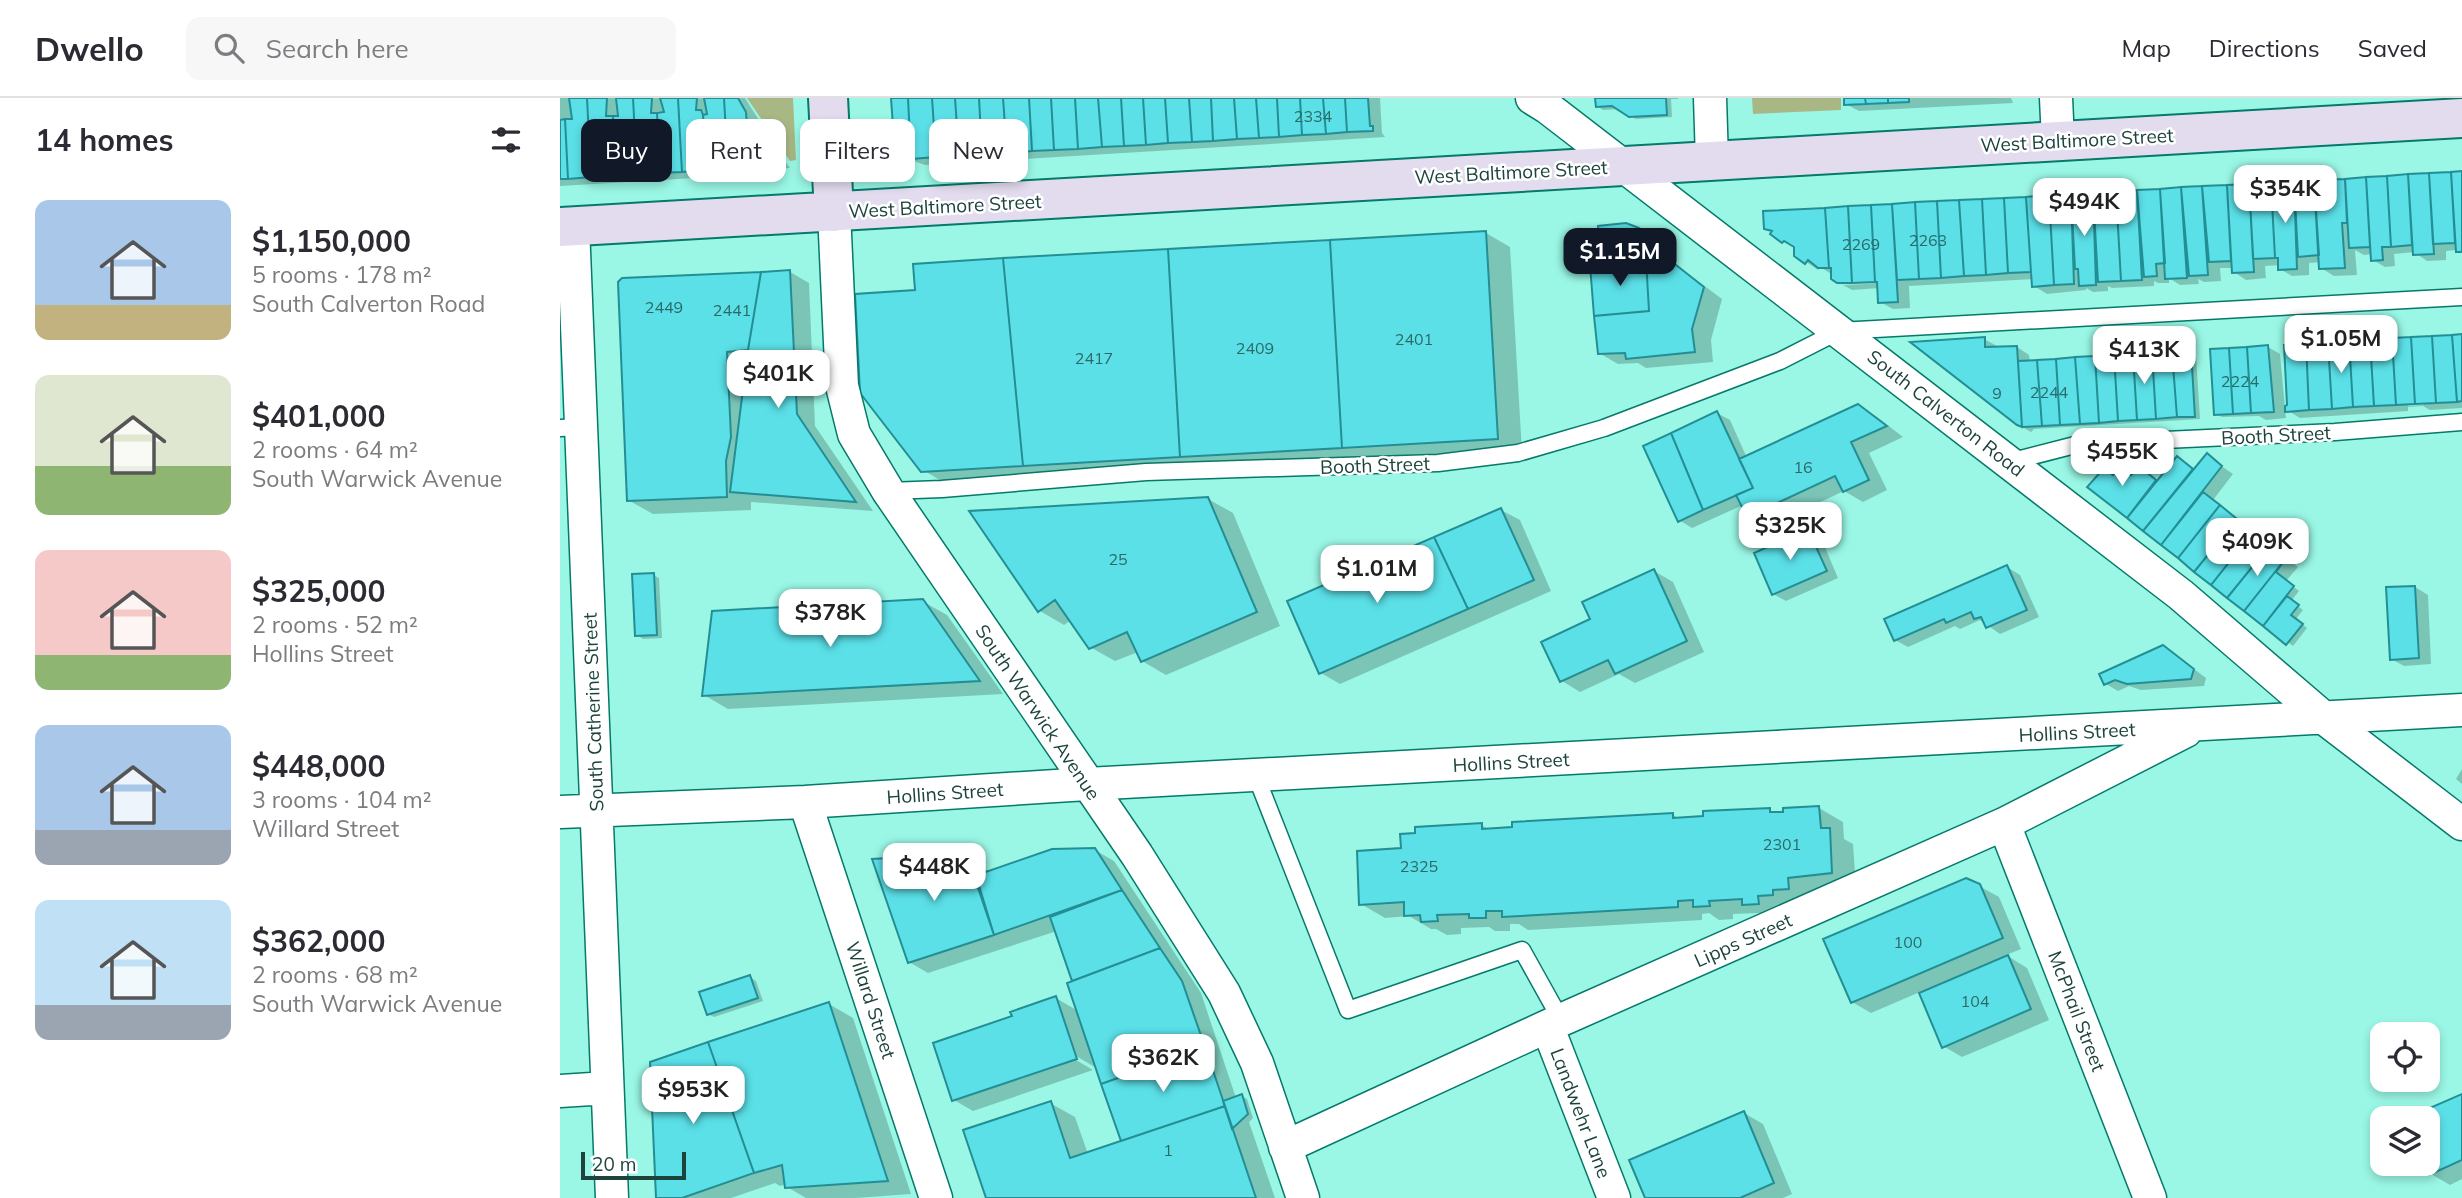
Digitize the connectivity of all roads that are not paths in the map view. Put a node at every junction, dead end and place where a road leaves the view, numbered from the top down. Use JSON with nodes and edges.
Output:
{"nodes":[{"id":1,"x":828,"y":98,"type":"edge"},
{"id":2,"x":1710,"y":98,"type":"edge"},
{"id":3,"x":2056,"y":98,"type":"edge"},
{"id":4,"x":1542,"y":101,"type":"edge"},
{"id":5,"x":2462,"y":118,"type":"edge"},
{"id":6,"x":2058,"y":141,"type":"junction"},
{"id":7,"x":1712,"y":160,"type":"junction"},
{"id":8,"x":1622,"y":165,"type":"junction"},
{"id":9,"x":834,"y":212,"type":"junction"},
{"id":10,"x":567,"y":227,"type":"edge"},
{"id":11,"x":2462,"y":297,"type":"edge"},
{"id":12,"x":1839,"y":331,"type":"junction"},
{"id":13,"x":2462,"y":422,"type":"edge"},
{"id":14,"x":570,"y":427,"type":"edge"},
{"id":15,"x":2008,"y":462,"type":"junction"},
{"id":16,"x":888,"y":491,"type":"junction"},
{"id":17,"x":572,"y":514,"type":"edge"},
{"id":18,"x":2462,"y":710,"type":"edge"},
{"id":19,"x":2324,"y":719,"type":"junction"},
{"id":20,"x":2197,"y":726,"type":"junction"},
{"id":21,"x":1256,"y":776,"type":"junction"},
{"id":22,"x":1087,"y":784,"type":"junction"},
{"id":23,"x":805,"y":802,"type":"junction"},
{"id":24,"x":596,"y":811,"type":"junction"},
{"id":25,"x":560,"y":813,"type":"edge"},
{"id":26,"x":2004,"y":824,"type":"junction"},
{"id":27,"x":2462,"y":824,"type":"edge"},
{"id":28,"x":1554,"y":1024,"type":"junction"},
{"id":29,"x":607,"y":1088,"type":"junction"},
{"id":30,"x":560,"y":1091,"type":"edge"},
{"id":31,"x":1285,"y":1147,"type":"junction"},
{"id":32,"x":612,"y":1198,"type":"edge"},
{"id":33,"x":936,"y":1198,"type":"edge"},
{"id":34,"x":1303,"y":1198,"type":"edge"},
{"id":35,"x":1615,"y":1198,"type":"edge"},
{"id":36,"x":2150,"y":1198,"type":"edge"}],
"edges":[{"from":1,"to":9,"type":"main road"},
{"from":2,"to":7,"type":"street"},
{"from":3,"to":6,"type":"street"},
{"from":4,"to":8,"type":"street","name":"South Calverton Road"},
{"from":5,"to":6,"type":"main road","name":"West Baltimore Street"},
{"from":6,"to":7,"type":"main road","name":"West Baltimore Street"},
{"from":7,"to":8,"type":"main road","name":"West Baltimore Street"},
{"from":8,"to":9,"type":"main road","name":"West Baltimore Street"},
{"from":8,"to":12,"type":"street","name":"South Calverton Road"},
{"from":9,"to":10,"type":"main road","name":"West Baltimore Street"},
{"from":9,"to":16,"type":"street","name":"South Warwick Avenue"},
{"from":10,"to":14,"type":"street","name":"South Catherine Street"},
{"from":11,"to":12,"type":"lane"},
{"from":12,"to":15,"type":"street","name":"South Calverton Road"},
{"from":12,"to":16,"type":"lane","name":"Booth Street"},
{"from":13,"to":15,"type":"lane","name":"Booth Street"},
{"from":14,"to":17,"type":"street","name":"South Catherine Street"},
{"from":15,"to":19,"type":"street","name":"South Calverton Road"},
{"from":16,"to":22,"type":"street","name":"South Warwick Avenue"},
{"from":17,"to":24,"type":"street","name":"South Catherine Street"},
{"from":18,"to":19,"type":"street","name":"Hollins Street"},
{"from":19,"to":20,"type":"street","name":"Hollins Street"},
{"from":19,"to":27,"type":"street","name":"South Calverton Road"},
{"from":20,"to":21,"type":"street","name":"Hollins Street"},
{"from":20,"to":26,"type":"street","name":"Lipps Street"},
{"from":21,"to":22,"type":"street","name":"Hollins Street"},
{"from":21,"to":28,"type":"lane"},
{"from":22,"to":23,"type":"street","name":"Hollins Street"},
{"from":22,"to":31,"type":"street","name":"South Warwick Avenue"},
{"from":23,"to":24,"type":"street","name":"Hollins Street"},
{"from":23,"to":33,"type":"street","name":"Willard Street"},
{"from":24,"to":25,"type":"street","name":"Hollins Street"},
{"from":24,"to":29,"type":"street","name":"South Catherine Street"},
{"from":26,"to":28,"type":"street","name":"Lipps Street"},
{"from":26,"to":36,"type":"street","name":"McPhail Street"},
{"from":28,"to":31,"type":"street","name":"Lipps Street"},
{"from":28,"to":35,"type":"street","name":"Landwehr Lane"},
{"from":29,"to":30,"type":"street"},
{"from":29,"to":32,"type":"street","name":"South Catherine Street"},
{"from":31,"to":34,"type":"street","name":"South Warwick Avenue"}]}
